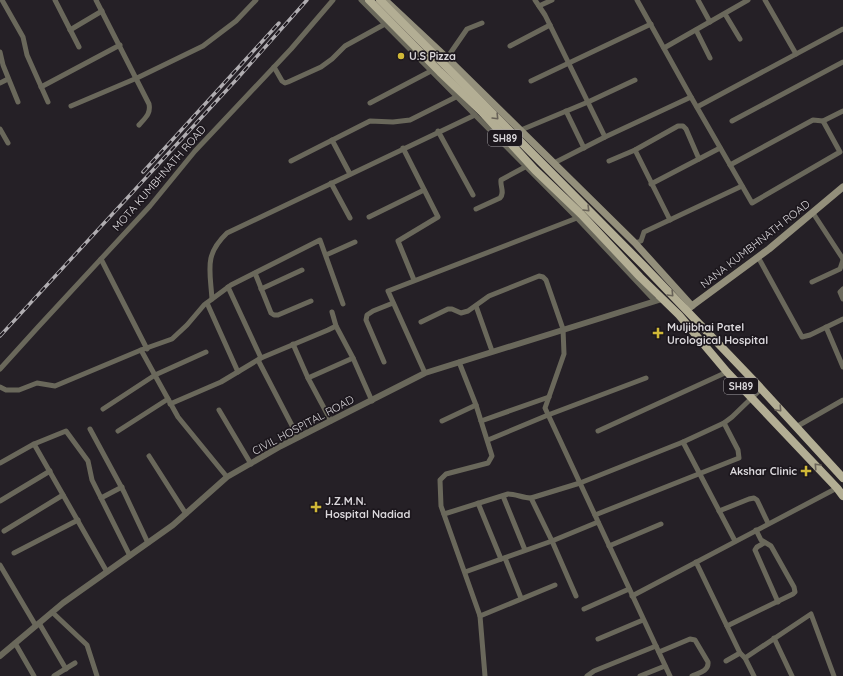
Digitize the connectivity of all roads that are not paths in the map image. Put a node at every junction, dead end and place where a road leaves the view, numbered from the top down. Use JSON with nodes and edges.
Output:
{"nodes":[{"id":1,"x":2,"y":0,"type":"edge"},
{"id":2,"x":55,"y":0,"type":"edge"},
{"id":3,"x":96,"y":0,"type":"edge"},
{"id":4,"x":256,"y":0,"type":"edge"},
{"id":5,"x":333,"y":0,"type":"edge"},
{"id":6,"x":361,"y":0,"type":"edge"},
{"id":7,"x":369,"y":0,"type":"edge"},
{"id":8,"x":380,"y":0,"type":"edge"},
{"id":9,"x":385,"y":0,"type":"edge"},
{"id":10,"x":535,"y":0,"type":"edge"},
{"id":11,"x":552,"y":0,"type":"edge"},
{"id":12,"x":637,"y":0,"type":"edge"},
{"id":13,"x":698,"y":0,"type":"edge"},
{"id":14,"x":748,"y":0,"type":"edge"},
{"id":15,"x":765,"y":0,"type":"edge"},
{"id":16,"x":539,"y":6,"type":"junction"},
{"id":17,"x":102,"y":11,"type":"junction"},
{"id":18,"x":724,"y":14,"type":"junction"},
{"id":19,"x":710,"y":22,"type":"junction"},
{"id":20,"x":482,"y":23,"type":"dead end"},
{"id":21,"x":385,"y":24,"type":"junction"},
{"id":22,"x":650,"y":24,"type":"junction"},
{"id":23,"x":550,"y":25,"type":"junction"},
{"id":24,"x":843,"y":29,"type":"edge"},
{"id":25,"x":70,"y":30,"type":"junction"},
{"id":26,"x":696,"y":30,"type":"junction"},
{"id":27,"x":740,"y":39,"type":"dead end"},
{"id":28,"x":120,"y":45,"type":"junction"},
{"id":29,"x":510,"y":46,"type":"dead end"},
{"id":30,"x":79,"y":47,"type":"dead end"},
{"id":31,"x":664,"y":48,"type":"junction"},
{"id":32,"x":0,"y":52,"type":"edge"},
{"id":33,"x":796,"y":54,"type":"junction"},
{"id":34,"x":447,"y":58,"type":"junction"},
{"id":35,"x":710,"y":58,"type":"dead end"},
{"id":36,"x":843,"y":62,"type":"edge"},
{"id":37,"x":568,"y":63,"type":"junction"},
{"id":38,"x":274,"y":67,"type":"junction"},
{"id":39,"x":431,"y":71,"type":"junction"},
{"id":40,"x":137,"y":78,"type":"junction"},
{"id":41,"x":8,"y":79,"type":"junction"},
{"id":42,"x":635,"y":80,"type":"dead end"},
{"id":43,"x":531,"y":81,"type":"dead end"},
{"id":44,"x":0,"y":83,"type":"edge"},
{"id":45,"x":41,"y":87,"type":"junction"},
{"id":46,"x":456,"y":97,"type":"junction"},
{"id":47,"x":691,"y":97,"type":"junction"},
{"id":48,"x":18,"y":102,"type":"dead end"},
{"id":49,"x":48,"y":102,"type":"dead end"},
{"id":50,"x":588,"y":102,"type":"junction"},
{"id":51,"x":370,"y":103,"type":"dead end"},
{"id":52,"x":71,"y":106,"type":"dead end"},
{"id":53,"x":696,"y":107,"type":"junction"},
{"id":54,"x":566,"y":111,"type":"junction"},
{"id":55,"x":843,"y":111,"type":"edge"},
{"id":56,"x":475,"y":114,"type":"junction"},
{"id":57,"x":732,"y":121,"type":"dead end"},
{"id":58,"x":823,"y":121,"type":"junction"},
{"id":59,"x":139,"y":125,"type":"dead end"},
{"id":60,"x":0,"y":129,"type":"edge"},
{"id":61,"x":521,"y":130,"type":"junction"},
{"id":62,"x":438,"y":131,"type":"junction"},
{"id":63,"x":605,"y":137,"type":"junction"},
{"id":64,"x":332,"y":140,"type":"junction"},
{"id":65,"x":8,"y":143,"type":"dead end"},
{"id":66,"x":403,"y":148,"type":"junction"},
{"id":67,"x":584,"y":148,"type":"junction"},
{"id":68,"x":720,"y":148,"type":"junction"},
{"id":69,"x":635,"y":150,"type":"junction"},
{"id":70,"x":699,"y":159,"type":"junction"},
{"id":71,"x":291,"y":161,"type":"dead end"},
{"id":72,"x":609,"y":161,"type":"dead end"},
{"id":73,"x":554,"y":163,"type":"junction"},
{"id":74,"x":730,"y":165,"type":"junction"},
{"id":75,"x":525,"y":167,"type":"junction"},
{"id":76,"x":350,"y":174,"type":"junction"},
{"id":77,"x":331,"y":183,"type":"junction"},
{"id":78,"x":652,"y":184,"type":"junction"},
{"id":79,"x":742,"y":186,"type":"junction"},
{"id":80,"x":843,"y":187,"type":"edge"},
{"id":81,"x":424,"y":190,"type":"junction"},
{"id":82,"x":473,"y":195,"type":"dead end"},
{"id":83,"x":476,"y":209,"type":"dead end"},
{"id":84,"x":813,"y":214,"type":"junction"},
{"id":85,"x":368,"y":217,"type":"dead end"},
{"id":86,"x":350,"y":218,"type":"dead end"},
{"id":87,"x":577,"y":218,"type":"junction"},
{"id":88,"x":670,"y":220,"type":"junction"},
{"id":89,"x":355,"y":242,"type":"dead end"},
{"id":90,"x":636,"y":243,"type":"junction"},
{"id":91,"x":326,"y":255,"type":"junction"},
{"id":92,"x":758,"y":257,"type":"junction"},
{"id":93,"x":101,"y":259,"type":"junction"},
{"id":94,"x":843,"y":263,"type":"edge"},
{"id":95,"x":302,"y":270,"type":"dead end"},
{"id":96,"x":255,"y":273,"type":"junction"},
{"id":97,"x":414,"y":280,"type":"junction"},
{"id":98,"x":812,"y":282,"type":"dead end"},
{"id":99,"x":228,"y":287,"type":"junction"},
{"id":100,"x":261,"y":288,"type":"junction"},
{"id":101,"x":843,"y":289,"type":"edge"},
{"id":102,"x":212,"y":299,"type":"junction"},
{"id":103,"x":843,"y":299,"type":"edge"},
{"id":104,"x":659,"y":300,"type":"junction"},
{"id":105,"x":311,"y":301,"type":"dead end"},
{"id":106,"x":207,"y":303,"type":"junction"},
{"id":107,"x":393,"y":303,"type":"junction"},
{"id":108,"x":343,"y":304,"type":"dead end"},
{"id":109,"x":476,"y":306,"type":"junction"},
{"id":110,"x":690,"y":308,"type":"junction"},
{"id":111,"x":332,"y":312,"type":"dead end"},
{"id":112,"x":679,"y":315,"type":"junction"},
{"id":113,"x":843,"y":319,"type":"edge"},
{"id":114,"x":421,"y":322,"type":"dead end"},
{"id":115,"x":336,"y":326,"type":"junction"},
{"id":116,"x":826,"y":327,"type":"junction"},
{"id":117,"x":563,"y":329,"type":"junction"},
{"id":118,"x":293,"y":344,"type":"junction"},
{"id":119,"x":146,"y":348,"type":"junction"},
{"id":120,"x":140,"y":350,"type":"junction"},
{"id":121,"x":492,"y":351,"type":"junction"},
{"id":122,"x":206,"y":352,"type":"dead end"},
{"id":123,"x":353,"y":358,"type":"junction"},
{"id":124,"x":259,"y":359,"type":"junction"},
{"id":125,"x":384,"y":362,"type":"dead end"},
{"id":126,"x":459,"y":362,"type":"junction"},
{"id":127,"x":843,"y":367,"type":"edge"},
{"id":128,"x":0,"y":369,"type":"edge"},
{"id":129,"x":238,"y":372,"type":"junction"},
{"id":130,"x":727,"y":372,"type":"junction"},
{"id":131,"x":425,"y":373,"type":"junction"},
{"id":132,"x":155,"y":376,"type":"junction"},
{"id":133,"x":308,"y":378,"type":"junction"},
{"id":134,"x":646,"y":378,"type":"dead end"},
{"id":135,"x":0,"y":386,"type":"edge"},
{"id":136,"x":761,"y":389,"type":"junction"},
{"id":137,"x":549,"y":397,"type":"junction"},
{"id":138,"x":752,"y":397,"type":"junction"},
{"id":139,"x":843,"y":400,"type":"edge"},
{"id":140,"x":169,"y":401,"type":"junction"},
{"id":141,"x":372,"y":401,"type":"junction"},
{"id":142,"x":476,"y":405,"type":"junction"},
{"id":143,"x":103,"y":409,"type":"dead end"},
{"id":144,"x":219,"y":410,"type":"dead end"},
{"id":145,"x":548,"y":415,"type":"junction"},
{"id":146,"x":331,"y":421,"type":"junction"},
{"id":147,"x":442,"y":421,"type":"dead end"},
{"id":148,"x":481,"y":421,"type":"junction"},
{"id":149,"x":724,"y":423,"type":"junction"},
{"id":150,"x":796,"y":427,"type":"junction"},
{"id":151,"x":90,"y":429,"type":"dead end"},
{"id":152,"x":598,"y":430,"type":"dead end"},
{"id":153,"x":118,"y":431,"type":"dead end"},
{"id":154,"x":298,"y":437,"type":"junction"},
{"id":155,"x":488,"y":440,"type":"junction"},
{"id":156,"x":683,"y":442,"type":"junction"},
{"id":157,"x":34,"y":444,"type":"junction"},
{"id":158,"x":149,"y":456,"type":"dead end"},
{"id":159,"x":0,"y":463,"type":"edge"},
{"id":160,"x":251,"y":464,"type":"junction"},
{"id":161,"x":50,"y":471,"type":"junction"},
{"id":162,"x":700,"y":474,"type":"junction"},
{"id":163,"x":227,"y":477,"type":"junction"},
{"id":164,"x":843,"y":478,"type":"edge"},
{"id":165,"x":580,"y":483,"type":"junction"},
{"id":166,"x":122,"y":487,"type":"junction"},
{"id":167,"x":837,"y":488,"type":"junction"},
{"id":168,"x":63,"y":495,"type":"junction"},
{"id":169,"x":503,"y":496,"type":"junction"},
{"id":170,"x":843,"y":496,"type":"edge"},
{"id":171,"x":101,"y":498,"type":"junction"},
{"id":172,"x":531,"y":498,"type":"junction"},
{"id":173,"x":0,"y":501,"type":"edge"},
{"id":174,"x":478,"y":503,"type":"junction"},
{"id":175,"x":719,"y":512,"type":"junction"},
{"id":176,"x":186,"y":514,"type":"junction"},
{"id":177,"x":444,"y":514,"type":"junction"},
{"id":178,"x":595,"y":515,"type":"junction"},
{"id":179,"x":78,"y":520,"type":"junction"},
{"id":180,"x":598,"y":522,"type":"junction"},
{"id":181,"x":768,"y":523,"type":"junction"},
{"id":182,"x":661,"y":524,"type":"dead end"},
{"id":183,"x":756,"y":530,"type":"junction"},
{"id":184,"x":4,"y":531,"type":"dead end"},
{"id":185,"x":552,"y":541,"type":"junction"},
{"id":186,"x":734,"y":541,"type":"junction"},
{"id":187,"x":148,"y":543,"type":"junction"},
{"id":188,"x":764,"y":543,"type":"junction"},
{"id":189,"x":609,"y":546,"type":"junction"},
{"id":190,"x":525,"y":550,"type":"junction"},
{"id":191,"x":14,"y":553,"type":"dead end"},
{"id":192,"x":130,"y":556,"type":"junction"},
{"id":193,"x":503,"y":558,"type":"junction"},
{"id":194,"x":696,"y":562,"type":"junction"},
{"id":195,"x":0,"y":565,"type":"edge"},
{"id":196,"x":107,"y":572,"type":"junction"},
{"id":197,"x":465,"y":572,"type":"junction"},
{"id":198,"x":555,"y":586,"type":"dead end"},
{"id":199,"x":629,"y":589,"type":"junction"},
{"id":200,"x":576,"y":596,"type":"dead end"},
{"id":201,"x":632,"y":596,"type":"junction"},
{"id":202,"x":522,"y":598,"type":"junction"},
{"id":203,"x":778,"y":602,"type":"junction"},
{"id":204,"x":584,"y":609,"type":"dead end"},
{"id":205,"x":52,"y":612,"type":"junction"},
{"id":206,"x":480,"y":616,"type":"junction"},
{"id":207,"x":644,"y":620,"type":"junction"},
{"id":208,"x":38,"y":624,"type":"junction"},
{"id":209,"x":727,"y":626,"type":"junction"},
{"id":210,"x":774,"y":638,"type":"junction"},
{"id":211,"x":598,"y":639,"type":"dead end"},
{"id":212,"x":15,"y":643,"type":"junction"},
{"id":213,"x":656,"y":646,"type":"junction"},
{"id":214,"x":659,"y":652,"type":"junction"},
{"id":215,"x":740,"y":652,"type":"junction"},
{"id":216,"x":0,"y":656,"type":"edge"},
{"id":217,"x":745,"y":658,"type":"junction"},
{"id":218,"x":726,"y":661,"type":"dead end"},
{"id":219,"x":75,"y":663,"type":"dead end"},
{"id":220,"x":665,"y":666,"type":"junction"},
{"id":221,"x":66,"y":669,"type":"junction"},
{"id":222,"x":34,"y":676,"type":"edge"},
{"id":223,"x":54,"y":676,"type":"edge"},
{"id":224,"x":97,"y":676,"type":"edge"},
{"id":225,"x":485,"y":676,"type":"edge"},
{"id":226,"x":587,"y":676,"type":"edge"},
{"id":227,"x":640,"y":676,"type":"edge"},
{"id":228,"x":670,"y":676,"type":"edge"},
{"id":229,"x":692,"y":676,"type":"edge"},
{"id":230,"x":754,"y":676,"type":"edge"},
{"id":231,"x":792,"y":676,"type":"edge"},
{"id":232,"x":834,"y":676,"type":"edge"}],
"edges":[{"from":1,"to":45,"type":"street"},
{"from":2,"to":25,"type":"street"},
{"from":3,"to":17,"type":"street"},
{"from":4,"to":40,"type":"street"},
{"from":5,"to":38,"type":"street","name":"MOTA KUMBHNATH ROAD"},
{"from":6,"to":21,"type":"street"},
{"from":7,"to":104,"type":"main road","number":"SH89"},
{"from":8,"to":110,"type":"main road","number":"SH89","one_way":true},
{"from":9,"to":34,"type":"main road"},
{"from":10,"to":16,"type":"street"},
{"from":11,"to":16,"type":"street"},
{"from":12,"to":22,"type":"street"},
{"from":13,"to":19,"type":"street"},
{"from":14,"to":18,"type":"street"},
{"from":15,"to":33,"type":"street"},
{"from":16,"to":23,"type":"street"},
{"from":17,"to":25,"type":"street"},
{"from":17,"to":28,"type":"street"},
{"from":18,"to":19,"type":"street"},
{"from":18,"to":27,"type":"street"},
{"from":19,"to":26,"type":"street"},
{"from":20,"to":34,"type":"street"},
{"from":21,"to":38,"type":"street"},
{"from":21,"to":39,"type":"street"},
{"from":22,"to":31,"type":"street"},
{"from":22,"to":37,"type":"street"},
{"from":23,"to":29,"type":"street"},
{"from":23,"to":37,"type":"street"},
{"from":24,"to":33,"type":"street"},
{"from":25,"to":30,"type":"street"},
{"from":26,"to":31,"type":"street"},
{"from":26,"to":35,"type":"street"},
{"from":28,"to":40,"type":"street"},
{"from":28,"to":45,"type":"street"},
{"from":31,"to":47,"type":"street"},
{"from":32,"to":41,"type":"street"},
{"from":33,"to":53,"type":"street"},
{"from":34,"to":61,"type":"main road"},
{"from":36,"to":57,"type":"street"},
{"from":37,"to":43,"type":"street"},
{"from":37,"to":50,"type":"street"},
{"from":38,"to":93,"type":"street","name":"MOTA KUMBHNATH ROAD"},
{"from":39,"to":46,"type":"street"},
{"from":39,"to":51,"type":"street"},
{"from":40,"to":52,"type":"street"},
{"from":40,"to":59,"type":"street"},
{"from":41,"to":44,"type":"street"},
{"from":41,"to":48,"type":"street"},
{"from":42,"to":50,"type":"street"},
{"from":45,"to":49,"type":"street"},
{"from":46,"to":56,"type":"street"},
{"from":46,"to":64,"type":"street"},
{"from":47,"to":53,"type":"street"},
{"from":47,"to":63,"type":"street"},
{"from":50,"to":54,"type":"street"},
{"from":50,"to":63,"type":"street"},
{"from":53,"to":68,"type":"street"},
{"from":54,"to":61,"type":"street"},
{"from":54,"to":67,"type":"street"},
{"from":55,"to":58,"type":"street"},
{"from":56,"to":62,"type":"street"},
{"from":56,"to":75,"type":"street"},
{"from":58,"to":74,"type":"street"},
{"from":58,"to":79,"type":"street"},
{"from":60,"to":65,"type":"street"},
{"from":61,"to":73,"type":"main road"},
{"from":62,"to":66,"type":"street"},
{"from":62,"to":82,"type":"street"},
{"from":63,"to":67,"type":"street"},
{"from":64,"to":71,"type":"street"},
{"from":64,"to":76,"type":"street"},
{"from":66,"to":76,"type":"street"},
{"from":66,"to":81,"type":"street"},
{"from":67,"to":73,"type":"street"},
{"from":68,"to":70,"type":"street"},
{"from":68,"to":74,"type":"street"},
{"from":69,"to":70,"type":"street"},
{"from":69,"to":72,"type":"street"},
{"from":69,"to":78,"type":"street"},
{"from":70,"to":78,"type":"street"},
{"from":73,"to":90,"type":"main road"},
{"from":74,"to":79,"type":"street"},
{"from":75,"to":83,"type":"street"},
{"from":75,"to":87,"type":"street"},
{"from":76,"to":77,"type":"street"},
{"from":77,"to":86,"type":"street"},
{"from":77,"to":102,"type":"street"},
{"from":78,"to":88,"type":"street"},
{"from":79,"to":88,"type":"street"},
{"from":80,"to":84,"type":"main road","name":"NANA KUMBHNATH ROAD"},
{"from":81,"to":85,"type":"street"},
{"from":81,"to":97,"type":"street"},
{"from":84,"to":92,"type":"main road","name":"NANA KUMBHNATH ROAD"},
{"from":84,"to":94,"type":"street"},
{"from":87,"to":97,"type":"street"},
{"from":87,"to":104,"type":"street"},
{"from":88,"to":90,"type":"street"},
{"from":89,"to":91,"type":"street"},
{"from":90,"to":110,"type":"main road"},
{"from":91,"to":96,"type":"street"},
{"from":91,"to":108,"type":"street"},
{"from":92,"to":110,"type":"main road","name":"NANA KUMBHNATH ROAD"},
{"from":92,"to":116,"type":"street"},
{"from":93,"to":119,"type":"street"},
{"from":93,"to":128,"type":"street","name":"MOTA KUMBHNATH ROAD"},
{"from":94,"to":98,"type":"street"},
{"from":95,"to":100,"type":"street"},
{"from":96,"to":99,"type":"street"},
{"from":96,"to":100,"type":"street"},
{"from":97,"to":107,"type":"street"},
{"from":99,"to":102,"type":"street"},
{"from":99,"to":124,"type":"street"},
{"from":100,"to":105,"type":"street"},
{"from":101,"to":103,"type":"street"},
{"from":102,"to":106,"type":"street"},
{"from":104,"to":112,"type":"main road","number":"SH89"},
{"from":104,"to":117,"type":"street","name":"CIVIL HOSPITAL ROAD"},
{"from":106,"to":119,"type":"street"},
{"from":106,"to":129,"type":"street"},
{"from":107,"to":125,"type":"street"},
{"from":107,"to":131,"type":"street"},
{"from":109,"to":114,"type":"street"},
{"from":109,"to":117,"type":"street"},
{"from":109,"to":121,"type":"street"},
{"from":110,"to":112,"type":"main road","name":"NANA KUMBHNATH ROAD"},
{"from":110,"to":136,"type":"main road","number":"SH89"},
{"from":111,"to":115,"type":"street"},
{"from":112,"to":130,"type":"main road","number":"SH89"},
{"from":113,"to":116,"type":"street"},
{"from":115,"to":118,"type":"street"},
{"from":115,"to":123,"type":"street"},
{"from":116,"to":127,"type":"street"},
{"from":117,"to":121,"type":"street","name":"CIVIL HOSPITAL ROAD"},
{"from":117,"to":137,"type":"street"},
{"from":118,"to":124,"type":"street"},
{"from":118,"to":133,"type":"street"},
{"from":119,"to":120,"type":"street"},
{"from":120,"to":132,"type":"street"},
{"from":120,"to":135,"type":"street"},
{"from":121,"to":126,"type":"street","name":"CIVIL HOSPITAL ROAD"},
{"from":122,"to":132,"type":"street"},
{"from":123,"to":133,"type":"street"},
{"from":123,"to":141,"type":"street"},
{"from":124,"to":129,"type":"street"},
{"from":124,"to":154,"type":"street"},
{"from":126,"to":131,"type":"street","name":"CIVIL HOSPITAL ROAD"},
{"from":126,"to":142,"type":"street"},
{"from":129,"to":140,"type":"street"},
{"from":130,"to":138,"type":"main road","number":"SH89"},
{"from":130,"to":152,"type":"street"},
{"from":131,"to":141,"type":"street","name":"CIVIL HOSPITAL ROAD"},
{"from":132,"to":140,"type":"street"},
{"from":132,"to":143,"type":"street"},
{"from":133,"to":146,"type":"street"},
{"from":134,"to":145,"type":"street"},
{"from":136,"to":138,"type":"street"},
{"from":136,"to":150,"type":"main road","number":"SH89","one_way":true},
{"from":137,"to":145,"type":"street"},
{"from":137,"to":148,"type":"street"},
{"from":138,"to":149,"type":"street"},
{"from":167,"to":138,"type":"main road","number":"SH89","one_way":true},
{"from":139,"to":150,"type":"street"},
{"from":140,"to":153,"type":"street"},
{"from":140,"to":163,"type":"street"},
{"from":141,"to":146,"type":"street","name":"CIVIL HOSPITAL ROAD"},
{"from":142,"to":147,"type":"street"},
{"from":142,"to":148,"type":"street"},
{"from":144,"to":160,"type":"street"},
{"from":145,"to":155,"type":"street"},
{"from":145,"to":165,"type":"street"},
{"from":146,"to":154,"type":"street","name":"CIVIL HOSPITAL ROAD"},
{"from":148,"to":155,"type":"street"},
{"from":149,"to":156,"type":"street"},
{"from":149,"to":162,"type":"street"},
{"from":150,"to":164,"type":"main road","number":"SH89"},
{"from":151,"to":166,"type":"street"},
{"from":154,"to":160,"type":"street","name":"CIVIL HOSPITAL ROAD"},
{"from":155,"to":177,"type":"street"},
{"from":156,"to":162,"type":"street"},
{"from":156,"to":165,"type":"street"},
{"from":157,"to":159,"type":"street"},
{"from":157,"to":161,"type":"street"},
{"from":157,"to":171,"type":"street"},
{"from":158,"to":176,"type":"street"},
{"from":160,"to":163,"type":"street","name":"CIVIL HOSPITAL ROAD"},
{"from":161,"to":168,"type":"street"},
{"from":161,"to":173,"type":"street"},
{"from":162,"to":175,"type":"street"},
{"from":162,"to":178,"type":"street"},
{"from":163,"to":176,"type":"street","name":"CIVIL HOSPITAL ROAD"},
{"from":165,"to":172,"type":"street"},
{"from":165,"to":178,"type":"street"},
{"from":166,"to":171,"type":"street"},
{"from":166,"to":187,"type":"street"},
{"from":167,"to":170,"type":"main road","number":"SH89"},
{"from":167,"to":181,"type":"street"},
{"from":168,"to":179,"type":"street"},
{"from":168,"to":184,"type":"street"},
{"from":169,"to":172,"type":"street"},
{"from":169,"to":174,"type":"street"},
{"from":169,"to":190,"type":"street"},
{"from":171,"to":192,"type":"street"},
{"from":172,"to":185,"type":"street"},
{"from":174,"to":177,"type":"street"},
{"from":174,"to":193,"type":"street"},
{"from":175,"to":181,"type":"street"},
{"from":175,"to":186,"type":"street"},
{"from":176,"to":187,"type":"street","name":"CIVIL HOSPITAL ROAD"},
{"from":177,"to":197,"type":"street"},
{"from":178,"to":180,"type":"street"},
{"from":179,"to":191,"type":"street"},
{"from":179,"to":196,"type":"street"},
{"from":180,"to":185,"type":"street"},
{"from":180,"to":189,"type":"street"},
{"from":181,"to":183,"type":"street"},
{"from":182,"to":189,"type":"street"},
{"from":183,"to":186,"type":"street"},
{"from":183,"to":188,"type":"street"},
{"from":185,"to":190,"type":"street"},
{"from":185,"to":200,"type":"street"},
{"from":186,"to":194,"type":"street"},
{"from":187,"to":192,"type":"street","name":"CIVIL HOSPITAL ROAD"},
{"from":188,"to":203,"type":"street"},
{"from":188,"to":203,"type":"street"},
{"from":189,"to":199,"type":"street"},
{"from":190,"to":193,"type":"street"},
{"from":192,"to":196,"type":"street","name":"CIVIL HOSPITAL ROAD"},
{"from":193,"to":197,"type":"street"},
{"from":193,"to":202,"type":"street"},
{"from":194,"to":201,"type":"street"},
{"from":194,"to":209,"type":"street"},
{"from":195,"to":208,"type":"street"},
{"from":196,"to":205,"type":"street","name":"CIVIL HOSPITAL ROAD"},
{"from":197,"to":206,"type":"street"},
{"from":198,"to":202,"type":"street"},
{"from":199,"to":201,"type":"street"},
{"from":199,"to":204,"type":"street"},
{"from":201,"to":207,"type":"street"},
{"from":202,"to":206,"type":"street"},
{"from":203,"to":209,"type":"street"},
{"from":205,"to":208,"type":"street","name":"CIVIL HOSPITAL ROAD"},
{"from":205,"to":224,"type":"street"},
{"from":206,"to":225,"type":"street"},
{"from":207,"to":211,"type":"street"},
{"from":207,"to":213,"type":"street"},
{"from":208,"to":212,"type":"street","name":"CIVIL HOSPITAL ROAD"},
{"from":208,"to":221,"type":"street"},
{"from":209,"to":215,"type":"street"},
{"from":210,"to":217,"type":"street"},
{"from":210,"to":231,"type":"street"},
{"from":210,"to":232,"type":"street"},
{"from":212,"to":216,"type":"street","name":"CIVIL HOSPITAL ROAD"},
{"from":212,"to":222,"type":"street"},
{"from":213,"to":214,"type":"street"},
{"from":213,"to":226,"type":"street"},
{"from":214,"to":220,"type":"street"},
{"from":214,"to":229,"type":"street"},
{"from":215,"to":217,"type":"street"},
{"from":215,"to":218,"type":"street"},
{"from":217,"to":230,"type":"street"},
{"from":219,"to":221,"type":"street"},
{"from":220,"to":227,"type":"street"},
{"from":220,"to":228,"type":"street"},
{"from":221,"to":223,"type":"street"}]}
